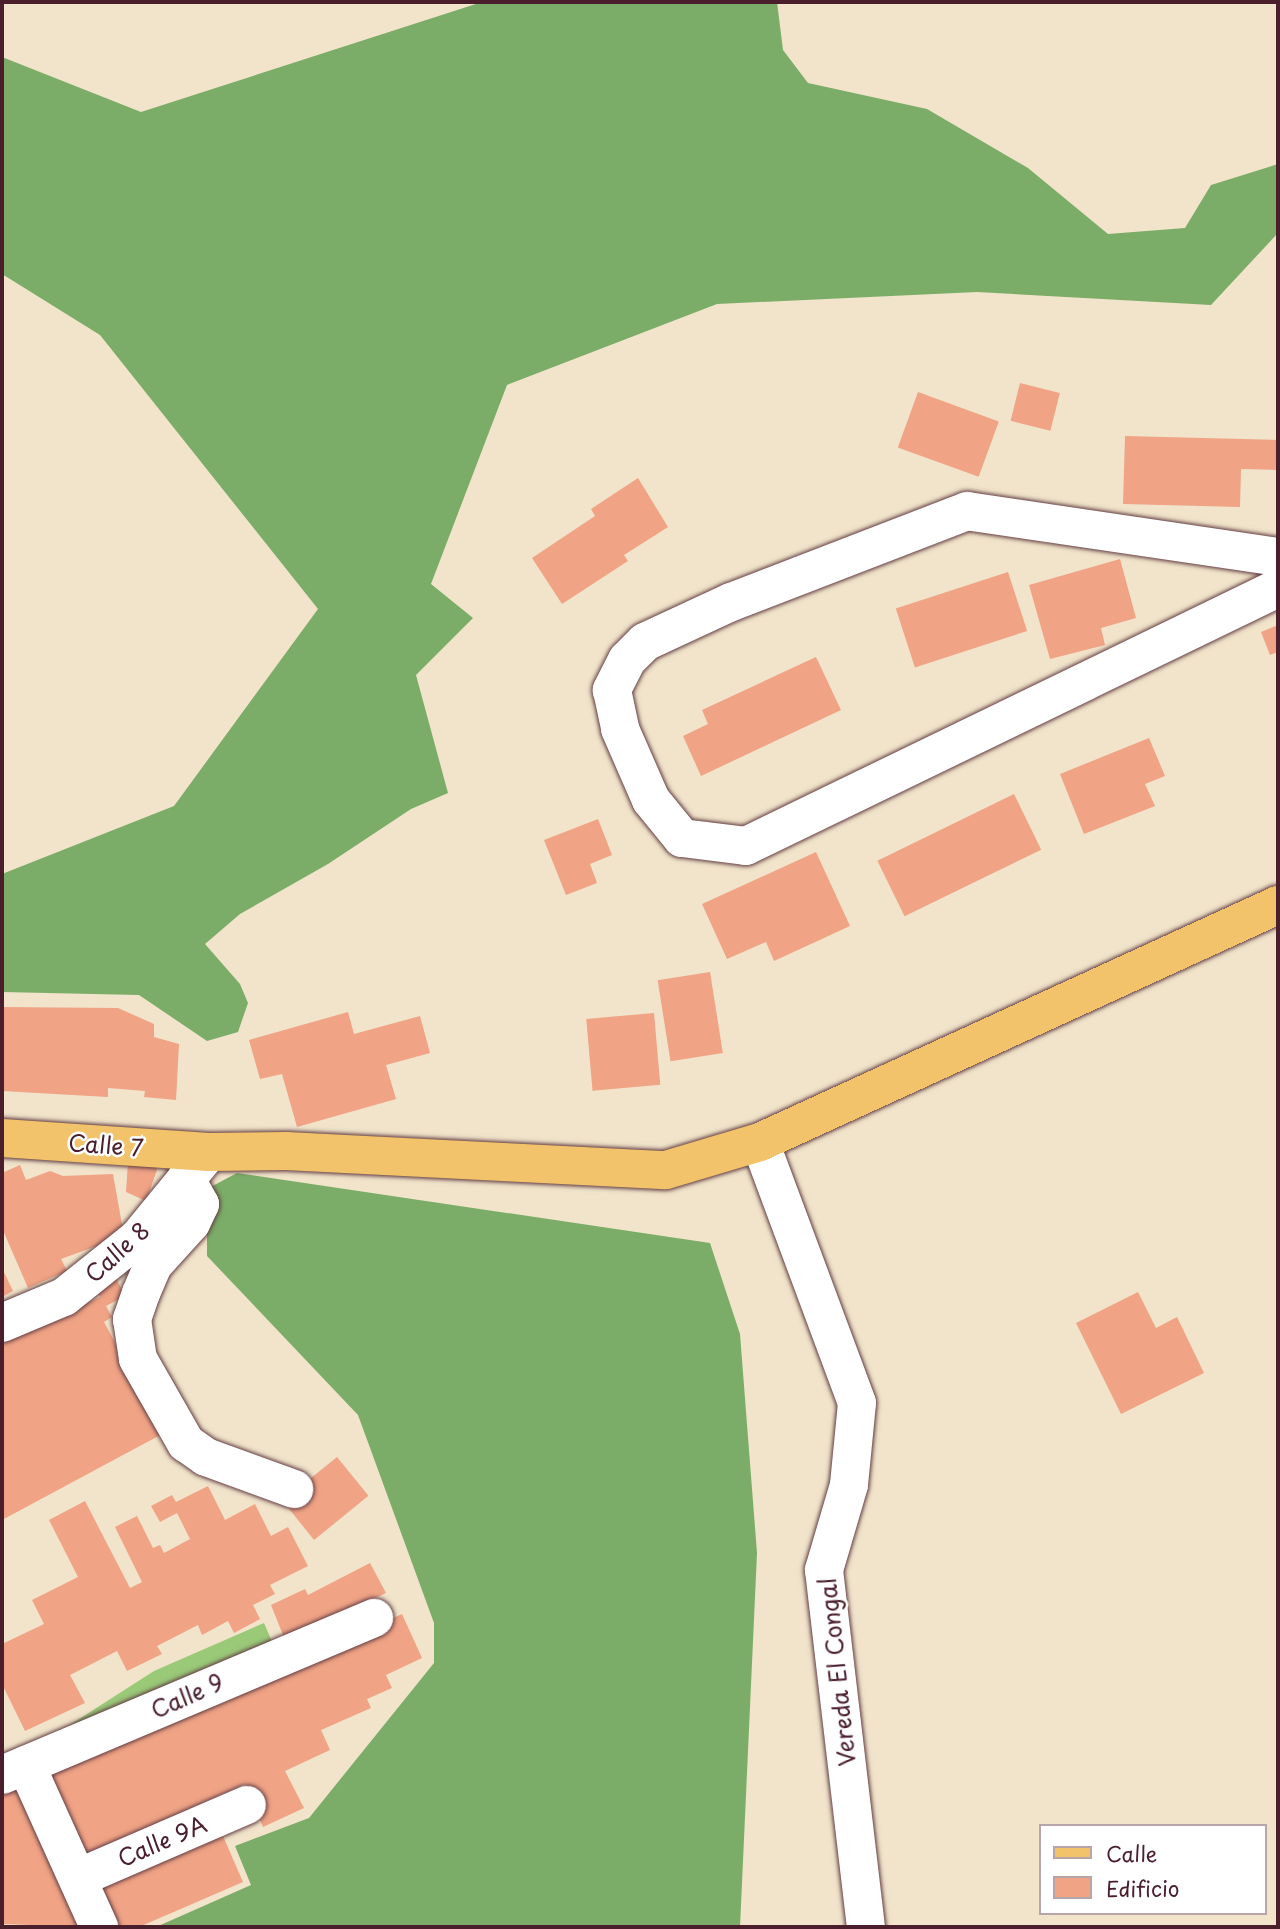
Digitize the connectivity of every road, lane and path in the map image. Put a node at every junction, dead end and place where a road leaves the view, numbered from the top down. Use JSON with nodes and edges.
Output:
{"nodes":[{"id":1,"x":1278,"y":557,"type":"edge"},
{"id":2,"x":1278,"y":588,"type":"edge"},
{"id":3,"x":1278,"y":905,"type":"edge"},
{"id":4,"x":2,"y":1138,"type":"edge"},
{"id":5,"x":760,"y":1142,"type":"junction"},
{"id":6,"x":206,"y":1161,"type":"junction"},
{"id":7,"x":2,"y":1323,"type":"edge"},
{"id":8,"x":294,"y":1489,"type":"dead end"},
{"id":9,"x":374,"y":1618,"type":"dead end"},
{"id":10,"x":14,"y":1770,"type":"edge"},
{"id":11,"x":247,"y":1805,"type":"dead end"},
{"id":12,"x":78,"y":1878,"type":"junction"},
{"id":13,"x":99,"y":1927,"type":"edge"},
{"id":14,"x":866,"y":1927,"type":"edge"}],
"edges":[{"from":1,"to":2,"type":"street"},
{"from":3,"to":5,"type":"main road","name":"Calle 7"},
{"from":4,"to":6,"type":"main road","name":"Calle 7"},
{"from":5,"to":6,"type":"main road","name":"Calle 7"},
{"from":5,"to":14,"type":"street","name":"Vereda El Congal"},
{"from":6,"to":7,"type":"street","name":"Calle 8"},
{"from":6,"to":8,"type":"street"},
{"from":9,"to":10,"type":"street","name":"Calle 9"},
{"from":10,"to":12,"type":"street"},
{"from":11,"to":12,"type":"street","name":"Calle 9A"},
{"from":12,"to":13,"type":"street"}]}
